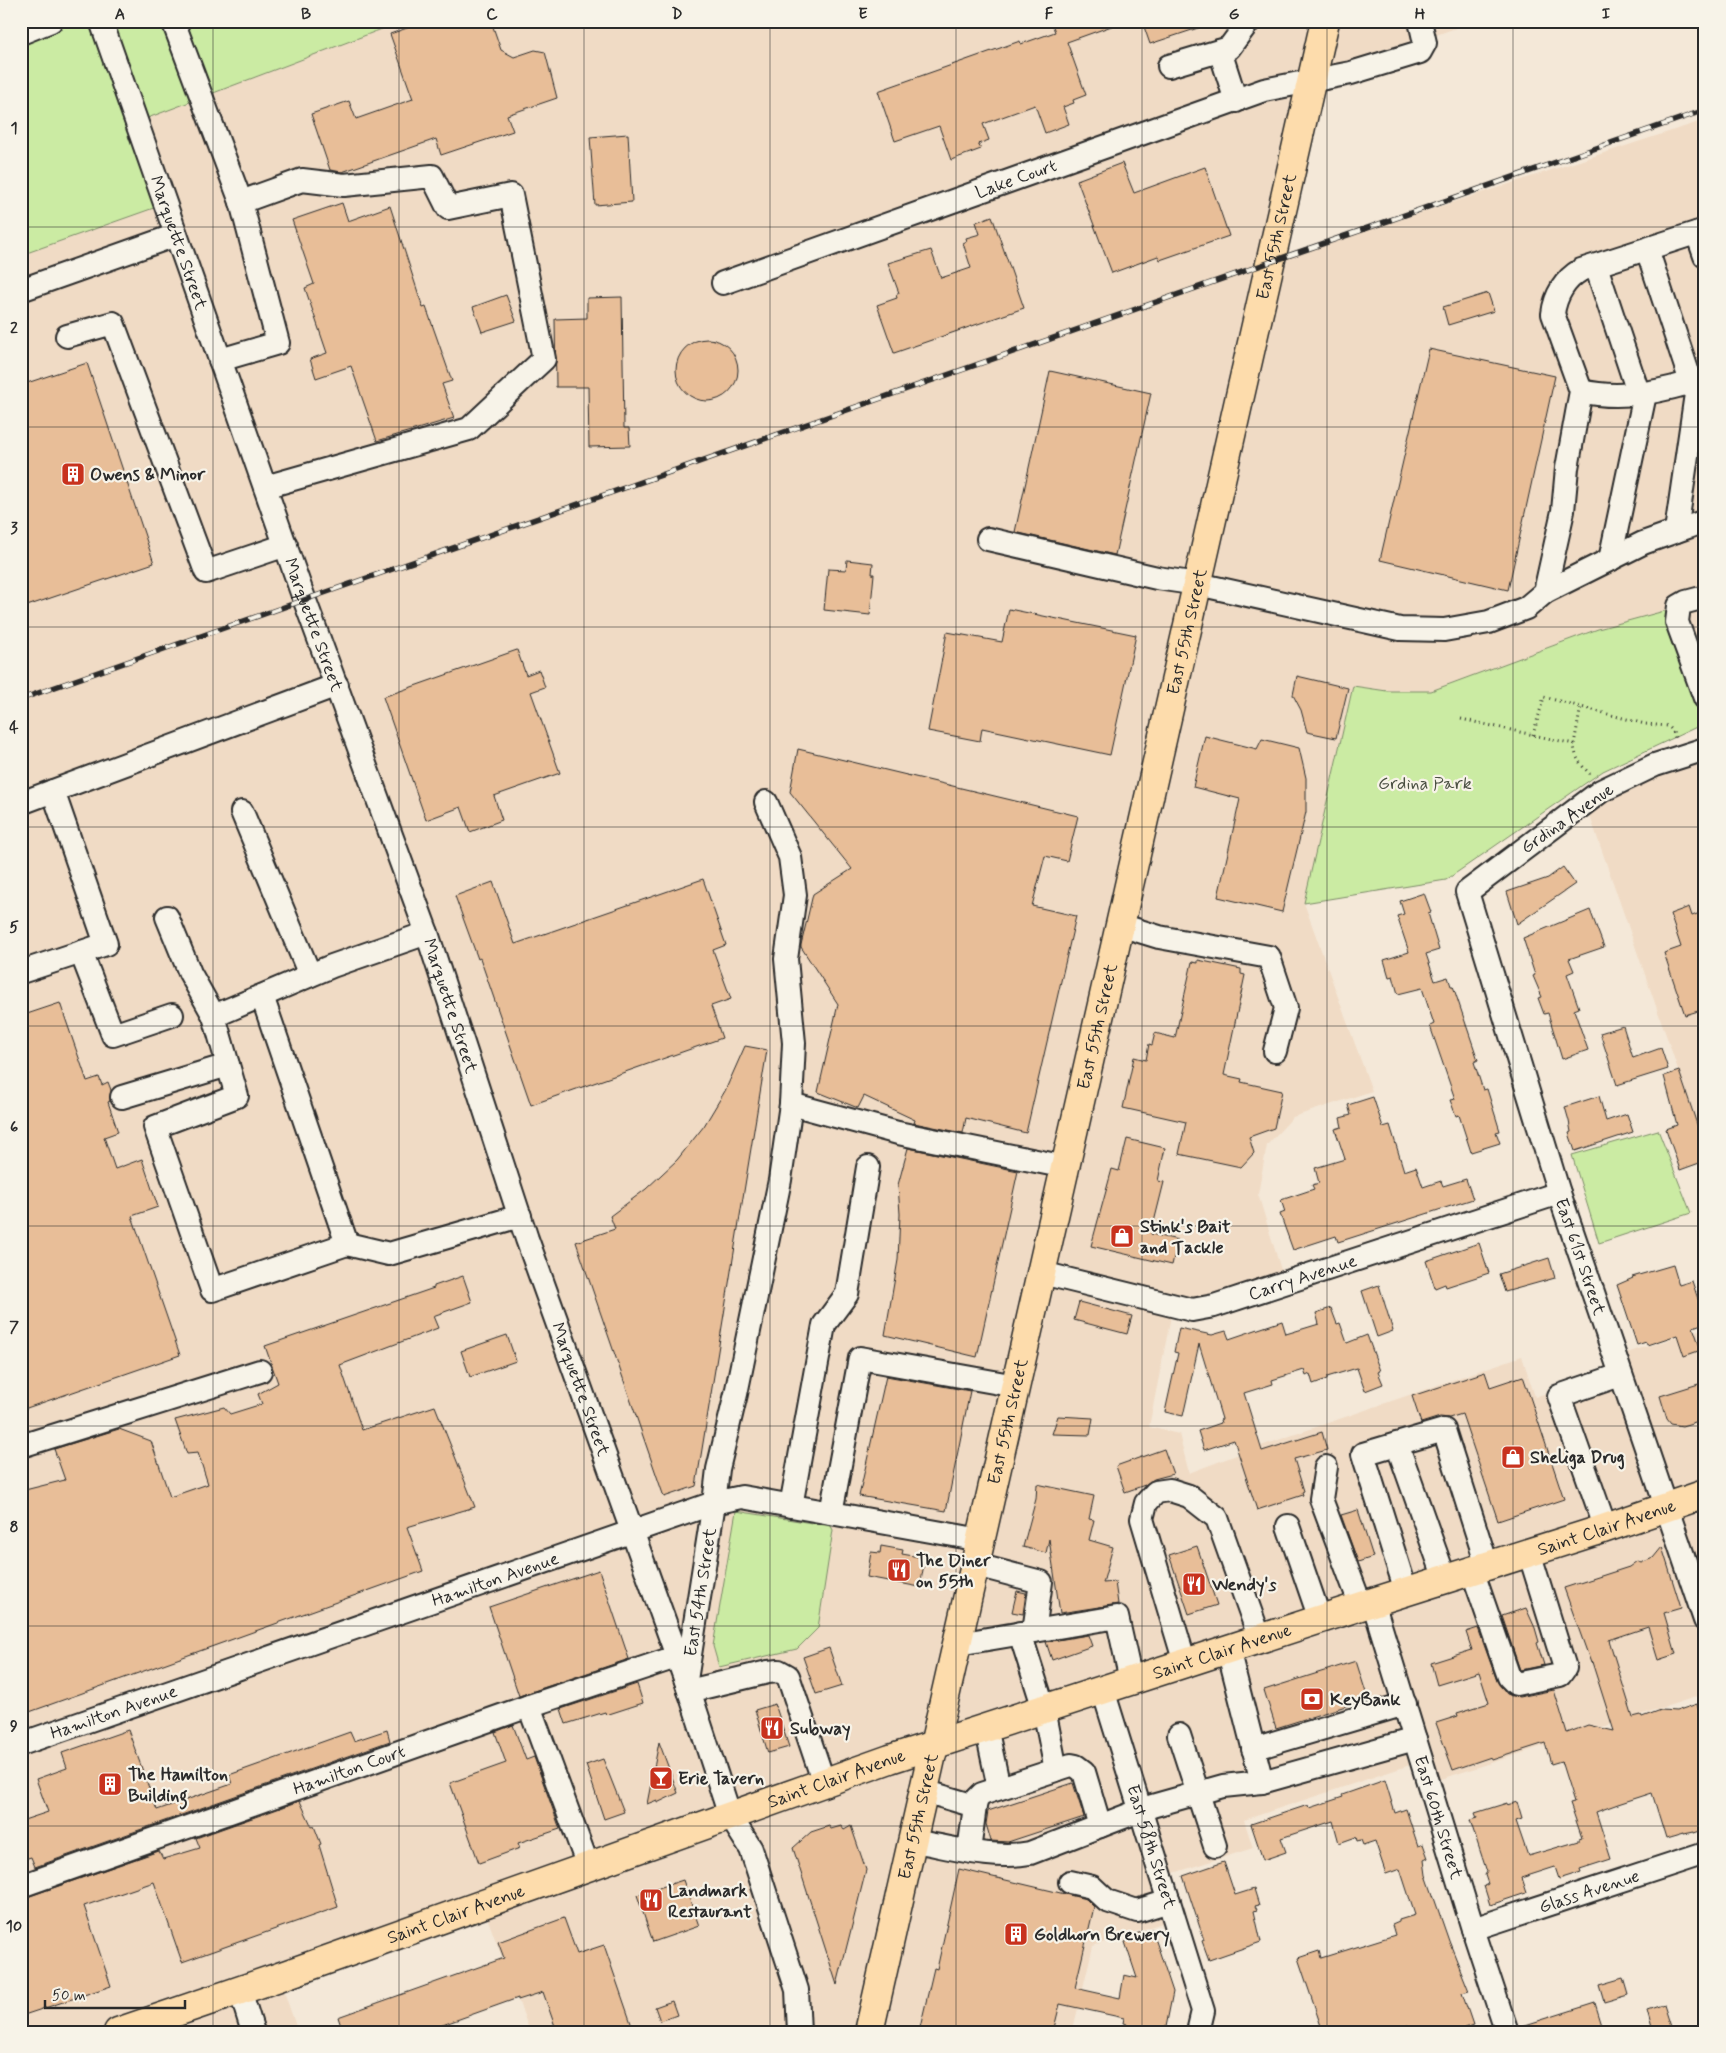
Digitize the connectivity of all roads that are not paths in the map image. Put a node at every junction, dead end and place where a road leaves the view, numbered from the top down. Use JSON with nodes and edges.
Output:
{"nodes":[{"id":1,"x":51,"y":21,"type":"edge"},
{"id":2,"x":101,"y":21,"type":"edge"},
{"id":3,"x":173,"y":21,"type":"edge"},
{"id":4,"x":1249,"y":21,"type":"edge"},
{"id":5,"x":1325,"y":21,"type":"edge"},
{"id":6,"x":1420,"y":21,"type":"edge"},
{"id":7,"x":21,"y":33,"type":"edge"},
{"id":8,"x":1220,"y":50,"type":"junction"},
{"id":9,"x":1169,"y":66,"type":"dead end"},
{"id":10,"x":1312,"y":80,"type":"junction"},
{"id":11,"x":1236,"y":101,"type":"junction"},
{"id":12,"x":241,"y":202,"type":"junction"},
{"id":13,"x":1701,"y":231,"type":"edge"},
{"id":14,"x":176,"y":235,"type":"junction"},
{"id":15,"x":1646,"y":249,"type":"junction"},
{"id":16,"x":1705,"y":256,"type":"edge"},
{"id":17,"x":1596,"y":266,"type":"junction"},
{"id":18,"x":723,"y":283,"type":"dead end"},
{"id":19,"x":21,"y":290,"type":"edge"},
{"id":20,"x":67,"y":336,"type":"dead end"},
{"id":21,"x":220,"y":360,"type":"junction"},
{"id":22,"x":1698,"y":380,"type":"edge"},
{"id":23,"x":1581,"y":391,"type":"junction"},
{"id":24,"x":1642,"y":394,"type":"junction"},
{"id":25,"x":265,"y":487,"type":"junction"},
{"id":26,"x":1705,"y":521,"type":"edge"},
{"id":27,"x":1676,"y":531,"type":"junction"},
{"id":28,"x":988,"y":539,"type":"dead end"},
{"id":29,"x":286,"y":545,"type":"junction"},
{"id":30,"x":1610,"y":560,"type":"junction"},
{"id":31,"x":1198,"y":584,"type":"junction"},
{"id":32,"x":1545,"y":592,"type":"junction"},
{"id":33,"x":1705,"y":597,"type":"edge"},
{"id":34,"x":336,"y":685,"type":"junction"},
{"id":35,"x":1705,"y":698,"type":"edge"},
{"id":36,"x":1705,"y":749,"type":"edge"},
{"id":37,"x":53,"y":791,"type":"junction"},
{"id":38,"x":766,"y":802,"type":"dead end"},
{"id":39,"x":21,"y":803,"type":"edge"},
{"id":40,"x":242,"y":812,"type":"dead end"},
{"id":41,"x":1466,"y":892,"type":"joint"},
{"id":42,"x":167,"y":917,"type":"dead end"},
{"id":43,"x":1120,"y":925,"type":"junction"},
{"id":44,"x":427,"y":933,"type":"junction"},
{"id":45,"x":82,"y":952,"type":"junction"},
{"id":46,"x":21,"y":972,"type":"edge"},
{"id":47,"x":310,"y":976,"type":"junction"},
{"id":48,"x":262,"y":996,"type":"junction"},
{"id":49,"x":172,"y":1015,"type":"dead end"},
{"id":50,"x":214,"y":1016,"type":"junction"},
{"id":51,"x":1275,"y":1051,"type":"dead end"},
{"id":52,"x":228,"y":1065,"type":"junction"},
{"id":53,"x":122,"y":1097,"type":"dead end"},
{"id":54,"x":791,"y":1104,"type":"junction"},
{"id":55,"x":868,"y":1167,"type":"dead end"},
{"id":56,"x":1066,"y":1167,"type":"junction"},
{"id":57,"x":1559,"y":1193,"type":"junction"},
{"id":58,"x":520,"y":1216,"type":"junction"},
{"id":59,"x":348,"y":1244,"type":"junction"},
{"id":60,"x":1042,"y":1273,"type":"junction"},
{"id":61,"x":260,"y":1371,"type":"dead end"},
{"id":62,"x":1620,"y":1375,"type":"junction"},
{"id":63,"x":1016,"y":1386,"type":"junction"},
{"id":64,"x":1397,"y":1444,"type":"junction"},
{"id":65,"x":21,"y":1446,"type":"edge"},
{"id":66,"x":1326,"y":1467,"type":"dead end"},
{"id":67,"x":1705,"y":1494,"type":"edge"},
{"id":68,"x":714,"y":1503,"type":"junction"},
{"id":69,"x":792,"y":1506,"type":"junction"},
{"id":70,"x":1667,"y":1508,"type":"junction"},
{"id":71,"x":831,"y":1513,"type":"junction"},
{"id":72,"x":1288,"y":1526,"type":"dead end"},
{"id":73,"x":1606,"y":1528,"type":"junction"},
{"id":74,"x":632,"y":1534,"type":"junction"},
{"id":75,"x":1529,"y":1552,"type":"junction"},
{"id":76,"x":978,"y":1553,"type":"junction"},
{"id":77,"x":1480,"y":1567,"type":"junction"},
{"id":78,"x":1445,"y":1579,"type":"junction"},
{"id":79,"x":1406,"y":1591,"type":"junction"},
{"id":80,"x":1367,"y":1604,"type":"junction"},
{"id":81,"x":1320,"y":1619,"type":"junction"},
{"id":82,"x":1705,"y":1620,"type":"edge"},
{"id":83,"x":1027,"y":1632,"type":"junction"},
{"id":84,"x":1260,"y":1639,"type":"junction"},
{"id":85,"x":958,"y":1644,"type":"junction"},
{"id":86,"x":1228,"y":1649,"type":"junction"},
{"id":87,"x":676,"y":1657,"type":"junction"},
{"id":88,"x":1186,"y":1663,"type":"junction"},
{"id":89,"x":1131,"y":1680,"type":"junction"},
{"id":90,"x":687,"y":1686,"type":"junction"},
{"id":91,"x":1103,"y":1690,"type":"junction"},
{"id":92,"x":1404,"y":1704,"type":"junction"},
{"id":93,"x":529,"y":1706,"type":"junction"},
{"id":94,"x":1044,"y":1709,"type":"junction"},
{"id":95,"x":986,"y":1728,"type":"junction"},
{"id":96,"x":1179,"y":1735,"type":"dead end"},
{"id":97,"x":1415,"y":1739,"type":"junction"},
{"id":98,"x":21,"y":1744,"type":"edge"},
{"id":99,"x":935,"y":1744,"type":"junction"},
{"id":100,"x":1254,"y":1749,"type":"junction"},
{"id":101,"x":1056,"y":1770,"type":"junction"},
{"id":102,"x":1262,"y":1782,"type":"junction"},
{"id":103,"x":824,"y":1783,"type":"junction"},
{"id":104,"x":1000,"y":1788,"type":"junction"},
{"id":105,"x":924,"y":1791,"type":"junction"},
{"id":106,"x":1198,"y":1793,"type":"junction"},
{"id":107,"x":975,"y":1806,"type":"junction"},
{"id":108,"x":1140,"y":1810,"type":"junction"},
{"id":109,"x":730,"y":1816,"type":"junction"},
{"id":110,"x":1100,"y":1826,"type":"junction"},
{"id":111,"x":913,"y":1841,"type":"junction"},
{"id":112,"x":1215,"y":1846,"type":"dead end"},
{"id":113,"x":969,"y":1850,"type":"junction"},
{"id":114,"x":1705,"y":1853,"type":"edge"},
{"id":115,"x":588,"y":1866,"type":"junction"},
{"id":116,"x":1070,"y":1882,"type":"dead end"},
{"id":117,"x":21,"y":1886,"type":"edge"},
{"id":118,"x":1169,"y":1901,"type":"junction"},
{"id":119,"x":1473,"y":1929,"type":"junction"},
{"id":120,"x":240,"y":1990,"type":"junction"},
{"id":121,"x":118,"y":2032,"type":"edge"},
{"id":122,"x":253,"y":2032,"type":"edge"},
{"id":123,"x":799,"y":2032,"type":"edge"},
{"id":124,"x":869,"y":2032,"type":"edge"},
{"id":125,"x":1198,"y":2032,"type":"edge"},
{"id":126,"x":1507,"y":2032,"type":"edge"}],
"edges":[{"from":1,"to":7,"type":"street"},
{"from":2,"to":14,"type":"street","name":"Marquette Street"},
{"from":3,"to":12,"type":"street"},
{"from":4,"to":8,"type":"street"},
{"from":5,"to":10,"type":"main road","name":"East 55th Street"},
{"from":6,"to":10,"type":"street","name":"Lake Court"},
{"from":8,"to":9,"type":"street"},
{"from":8,"to":11,"type":"street"},
{"from":10,"to":11,"type":"street","name":"Lake Court"},
{"from":10,"to":31,"type":"main road","name":"East 55th Street"},
{"from":11,"to":18,"type":"street","name":"Lake Court"},
{"from":12,"to":21,"type":"street"},
{"from":12,"to":25,"type":"street"},
{"from":13,"to":15,"type":"street"},
{"from":13,"to":16,"type":"street"},
{"from":14,"to":19,"type":"street"},
{"from":14,"to":21,"type":"street","name":"Marquette Street"},
{"from":15,"to":17,"type":"street"},
{"from":15,"to":22,"type":"street"},
{"from":17,"to":23,"type":"street"},
{"from":17,"to":24,"type":"street"},
{"from":20,"to":29,"type":"street"},
{"from":21,"to":25,"type":"street","name":"Marquette Street"},
{"from":22,"to":24,"type":"street"},
{"from":22,"to":27,"type":"street"},
{"from":23,"to":24,"type":"street"},
{"from":23,"to":32,"type":"street"},
{"from":24,"to":30,"type":"street"},
{"from":25,"to":29,"type":"street","name":"Marquette Street"},
{"from":26,"to":27,"type":"street"},
{"from":27,"to":30,"type":"street"},
{"from":28,"to":31,"type":"street"},
{"from":29,"to":34,"type":"street","name":"Marquette Street"},
{"from":30,"to":32,"type":"street"},
{"from":31,"to":32,"type":"street"},
{"from":31,"to":43,"type":"main road","name":"East 55th Street"},
{"from":33,"to":35,"type":"street"},
{"from":34,"to":37,"type":"street"},
{"from":34,"to":44,"type":"street","name":"Marquette Street"},
{"from":36,"to":41,"type":"street","name":"Grdina Avenue"},
{"from":37,"to":39,"type":"street"},
{"from":37,"to":45,"type":"street"},
{"from":38,"to":54,"type":"street","name":"East 54th Street"},
{"from":40,"to":47,"type":"street"},
{"from":41,"to":57,"type":"street","name":"East 61st Street"},
{"from":42,"to":50,"type":"street"},
{"from":43,"to":51,"type":"street"},
{"from":43,"to":56,"type":"main road","name":"East 55th Street"},
{"from":44,"to":47,"type":"street"},
{"from":44,"to":58,"type":"street","name":"Marquette Street"},
{"from":45,"to":46,"type":"street"},
{"from":45,"to":49,"type":"street"},
{"from":47,"to":48,"type":"street"},
{"from":48,"to":50,"type":"street"},
{"from":48,"to":59,"type":"street"},
{"from":50,"to":52,"type":"street"},
{"from":52,"to":53,"type":"street"},
{"from":52,"to":59,"type":"street"},
{"from":54,"to":56,"type":"street"},
{"from":54,"to":68,"type":"street","name":"East 54th Street"},
{"from":55,"to":69,"type":"street"},
{"from":56,"to":60,"type":"main road","name":"East 55th Street"},
{"from":57,"to":60,"type":"street","name":"Carry Avenue"},
{"from":57,"to":62,"type":"street","name":"East 61st Street"},
{"from":58,"to":59,"type":"street"},
{"from":58,"to":74,"type":"street","name":"Marquette Street"},
{"from":60,"to":63,"type":"main road","name":"East 55th Street"},
{"from":61,"to":65,"type":"street"},
{"from":62,"to":70,"type":"street","name":"East 61st Street"},
{"from":62,"to":73,"type":"street"},
{"from":63,"to":71,"type":"street"},
{"from":63,"to":76,"type":"main road","name":"East 55th Street"},
{"from":64,"to":77,"type":"street"},
{"from":64,"to":78,"type":"street"},
{"from":64,"to":79,"type":"street"},
{"from":66,"to":80,"type":"street","name":"East 60th Street"},
{"from":67,"to":70,"type":"main road","name":"Saint Clair Avenue"},
{"from":68,"to":69,"type":"street","name":"Hamilton Avenue"},
{"from":68,"to":74,"type":"street","name":"Hamilton Avenue"},
{"from":68,"to":90,"type":"street","name":"East 54th Street"},
{"from":69,"to":71,"type":"street","name":"Hamilton Avenue"},
{"from":70,"to":73,"type":"main road","name":"Saint Clair Avenue"},
{"from":70,"to":82,"type":"street","name":"East 61st Street"},
{"from":71,"to":76,"type":"street","name":"Hamilton Avenue"},
{"from":72,"to":81,"type":"street"},
{"from":73,"to":75,"type":"main road","name":"Saint Clair Avenue"},
{"from":74,"to":87,"type":"street","name":"Marquette Street"},
{"from":74,"to":98,"type":"street","name":"Hamilton Avenue"},
{"from":75,"to":77,"type":"main road","name":"Saint Clair Avenue"},
{"from":75,"to":77,"type":"street"},
{"from":76,"to":83,"type":"street","name":"Hamilton Avenue"},
{"from":76,"to":85,"type":"main road","name":"East 55th Street"},
{"from":77,"to":78,"type":"main road","name":"Saint Clair Avenue"},
{"from":78,"to":79,"type":"main road","name":"Saint Clair Avenue"},
{"from":79,"to":80,"type":"main road","name":"Saint Clair Avenue"},
{"from":80,"to":81,"type":"main road","name":"Saint Clair Avenue"},
{"from":80,"to":92,"type":"street","name":"East 60th Street"},
{"from":81,"to":84,"type":"main road","name":"Saint Clair Avenue"},
{"from":83,"to":85,"type":"street"},
{"from":83,"to":89,"type":"street"},
{"from":83,"to":94,"type":"street"},
{"from":84,"to":86,"type":"main road","name":"Saint Clair Avenue"},
{"from":84,"to":88,"type":"street"},
{"from":85,"to":99,"type":"main road","name":"East 55th Street"},
{"from":86,"to":88,"type":"main road","name":"Saint Clair Avenue"},
{"from":86,"to":100,"type":"street"},
{"from":87,"to":90,"type":"street","name":"Marquette Street"},
{"from":87,"to":93,"type":"street","name":"Hamilton Court"},
{"from":88,"to":89,"type":"main road","name":"Saint Clair Avenue"},
{"from":89,"to":91,"type":"main road","name":"Saint Clair Avenue"},
{"from":90,"to":103,"type":"street"},
{"from":90,"to":109,"type":"street","name":"Marquette Street"},
{"from":91,"to":94,"type":"main road","name":"Saint Clair Avenue"},
{"from":91,"to":108,"type":"street","name":"East 58th Street"},
{"from":92,"to":97,"type":"street","name":"East 60th Street"},
{"from":92,"to":100,"type":"street"},
{"from":93,"to":115,"type":"street"},
{"from":93,"to":117,"type":"street","name":"Hamilton Court"},
{"from":94,"to":95,"type":"main road","name":"Saint Clair Avenue"},
{"from":94,"to":101,"type":"street"},
{"from":95,"to":99,"type":"main road","name":"Saint Clair Avenue"},
{"from":95,"to":104,"type":"street"},
{"from":96,"to":106,"type":"street"},
{"from":97,"to":102,"type":"street"},
{"from":97,"to":119,"type":"street","name":"East 60th Street"},
{"from":99,"to":103,"type":"main road","name":"Saint Clair Avenue"},
{"from":99,"to":105,"type":"main road","name":"East 55th Street"},
{"from":100,"to":102,"type":"street"},
{"from":101,"to":104,"type":"street"},
{"from":101,"to":110,"type":"street"},
{"from":102,"to":106,"type":"street"},
{"from":103,"to":109,"type":"main road","name":"Saint Clair Avenue"},
{"from":104,"to":107,"type":"street"},
{"from":105,"to":107,"type":"street"},
{"from":105,"to":111,"type":"main road","name":"East 55th Street"},
{"from":106,"to":108,"type":"street"},
{"from":106,"to":112,"type":"street"},
{"from":107,"to":113,"type":"street"},
{"from":108,"to":110,"type":"street"},
{"from":108,"to":118,"type":"street","name":"East 58th Street"},
{"from":109,"to":115,"type":"main road","name":"Saint Clair Avenue"},
{"from":109,"to":123,"type":"street","name":"Marquette Street"},
{"from":110,"to":113,"type":"street"},
{"from":111,"to":113,"type":"street"},
{"from":111,"to":124,"type":"main road","name":"East 55th Street"},
{"from":114,"to":119,"type":"street","name":"Glass Avenue"},
{"from":115,"to":120,"type":"main road","name":"Saint Clair Avenue"},
{"from":116,"to":118,"type":"street"},
{"from":118,"to":125,"type":"street","name":"East 58th Street"},
{"from":119,"to":126,"type":"street","name":"East 60th Street"},
{"from":120,"to":121,"type":"main road","name":"Saint Clair Avenue"},
{"from":120,"to":122,"type":"street"}]}
